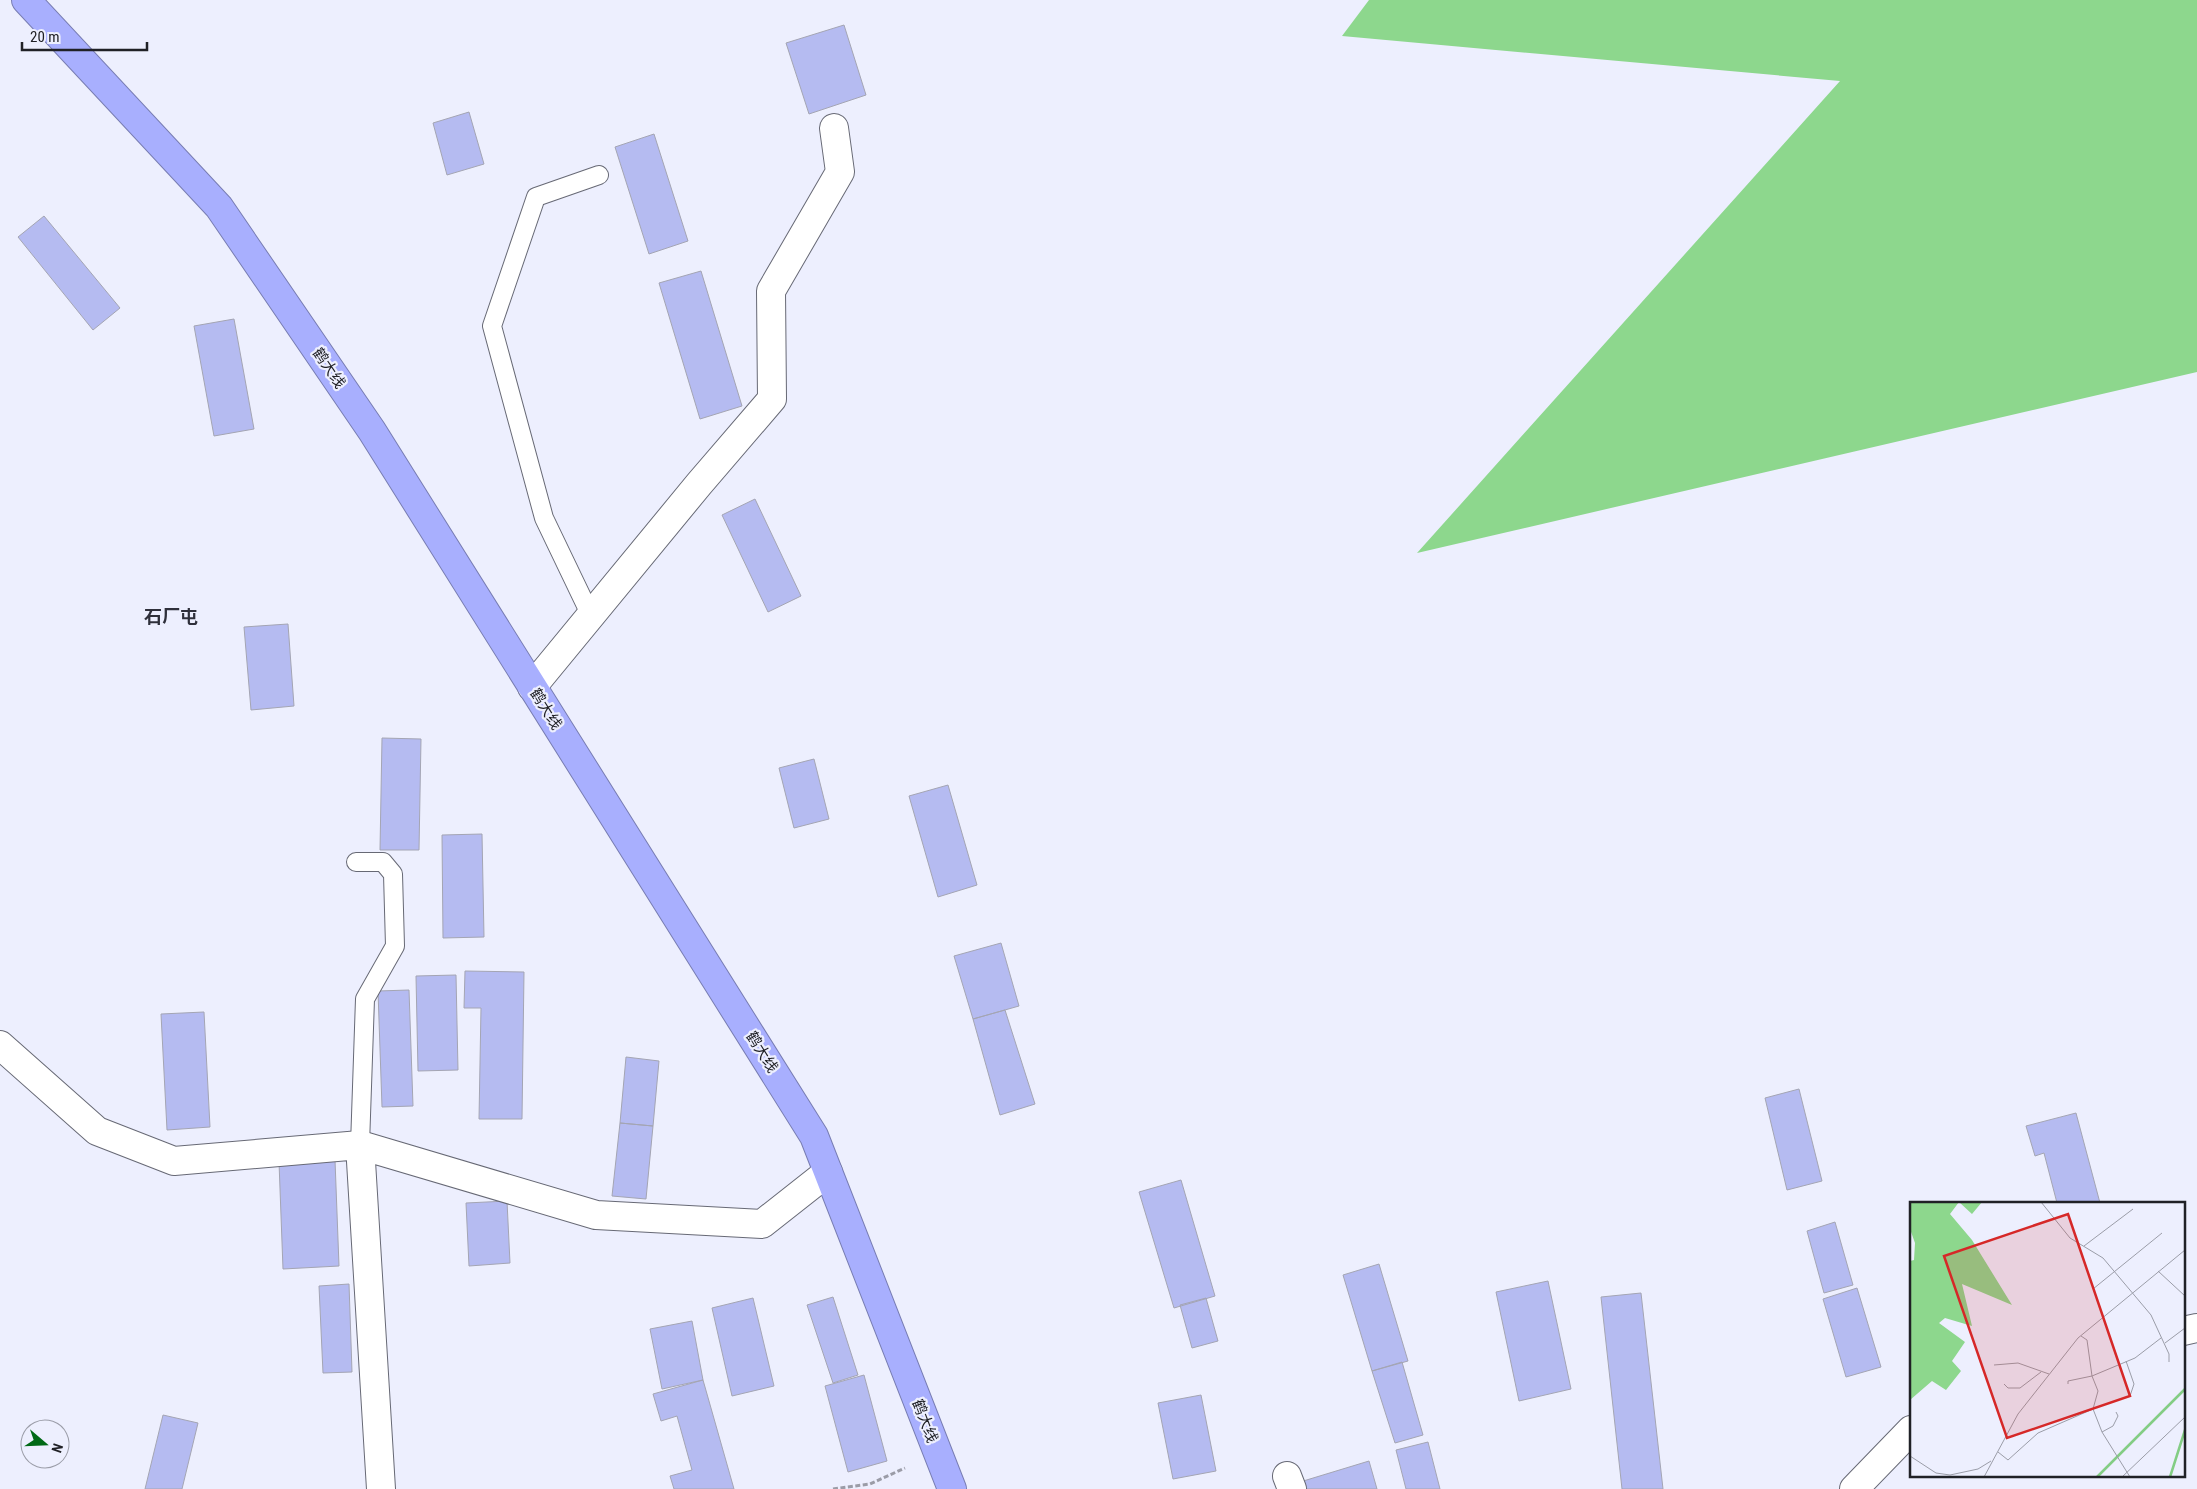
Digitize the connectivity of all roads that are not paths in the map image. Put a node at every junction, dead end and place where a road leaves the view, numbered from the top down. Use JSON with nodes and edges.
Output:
{"nodes":[{"id":1,"x":26,"y":0,"type":"edge"},
{"id":2,"x":834,"y":128,"type":"dead end"},
{"id":3,"x":599,"y":175,"type":"dead end"},
{"id":4,"x":591,"y":616,"type":"junction"},
{"id":5,"x":532,"y":687,"type":"junction"},
{"id":6,"x":356,"y":862,"type":"dead end"},
{"id":7,"x":0,"y":1045,"type":"edge"},
{"id":8,"x":360,"y":1145,"type":"junction"},
{"id":9,"x":828,"y":1172,"type":"junction"},
{"id":10,"x":2197,"y":1328,"type":"edge"},
{"id":11,"x":2184,"y":1331,"type":"edge"},
{"id":12,"x":1910,"y":1431,"type":"edge"},
{"id":13,"x":381,"y":1489,"type":"edge"},
{"id":14,"x":952,"y":1489,"type":"edge"},
{"id":15,"x":1854,"y":1489,"type":"edge"}],
"edges":[{"from":1,"to":5,"type":"highway","name":"鹤大线"},
{"from":2,"to":4,"type":"street"},
{"from":3,"to":4,"type":"lane"},
{"from":4,"to":5,"type":"street"},
{"from":5,"to":9,"type":"highway","name":"鹤大线"},
{"from":6,"to":8,"type":"lane"},
{"from":7,"to":8,"type":"street"},
{"from":8,"to":9,"type":"street"},
{"from":8,"to":13,"type":"street"},
{"from":9,"to":14,"type":"highway","name":"鹤大线"},
{"from":10,"to":11,"type":"street"},
{"from":12,"to":15,"type":"street"}]}
